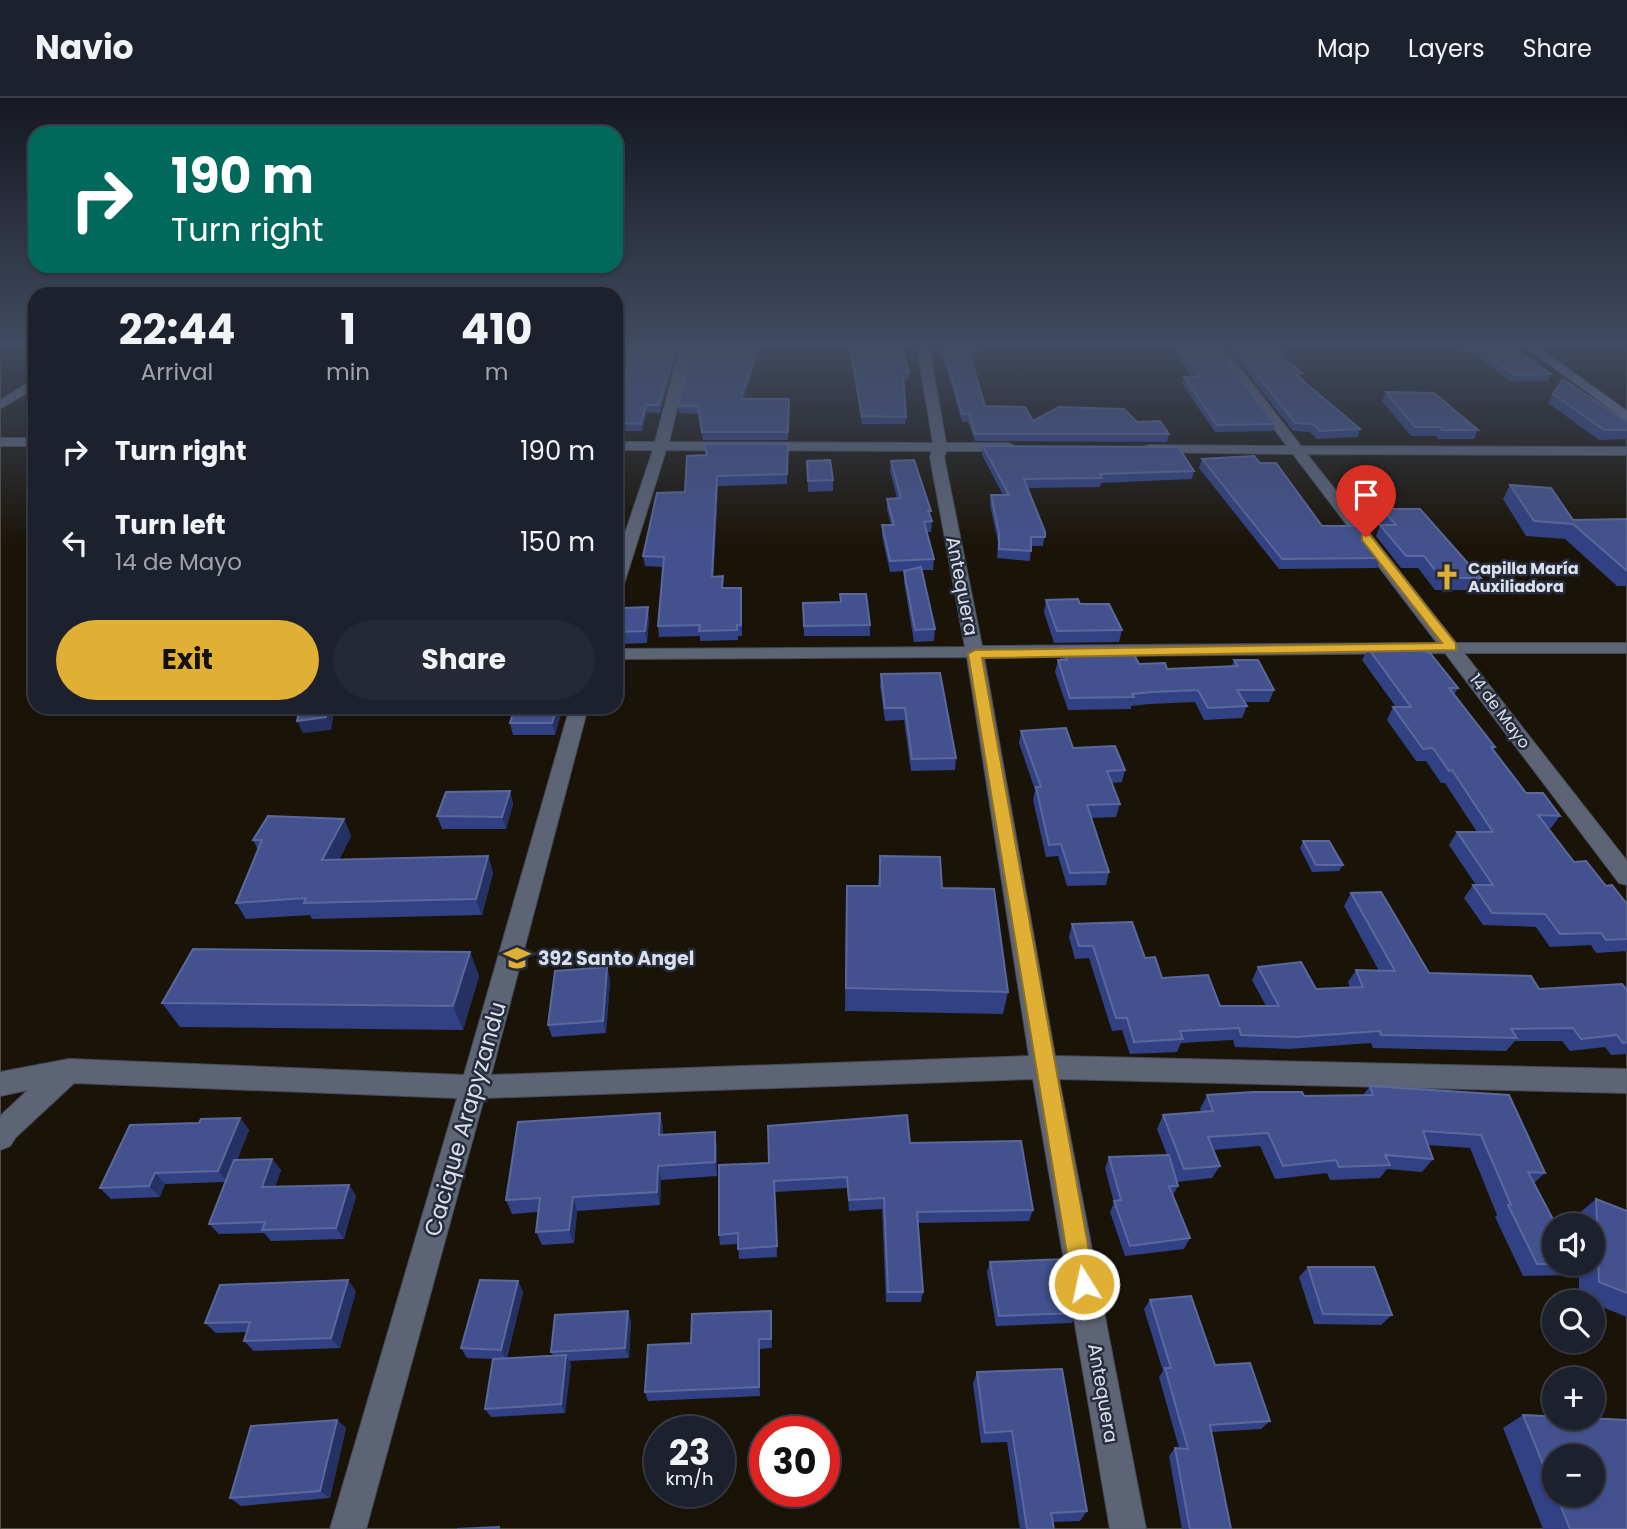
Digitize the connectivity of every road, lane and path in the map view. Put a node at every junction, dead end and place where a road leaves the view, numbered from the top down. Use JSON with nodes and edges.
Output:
{"nodes":[{"id":1,"x":669,"y":414,"type":"edge"},
{"id":2,"x":934,"y":414,"type":"edge"},
{"id":3,"x":1269,"y":414,"type":"edge"},
{"id":4,"x":0,"y":442,"type":"edge"},
{"id":5,"x":28,"y":442,"type":"edge"},
{"id":6,"x":623,"y":446,"type":"edge"},
{"id":7,"x":661,"y":446,"type":"junction"},
{"id":8,"x":940,"y":447,"type":"junction"},
{"id":9,"x":1023,"y":447,"type":"edge"},
{"id":10,"x":1133,"y":448,"type":"edge"},
{"id":11,"x":1297,"y":450,"type":"junction"},
{"id":12,"x":1627,"y":451,"type":"edge"},
{"id":13,"x":623,"y":563,"type":"edge"},
{"id":14,"x":1452,"y":647,"type":"junction"},
{"id":15,"x":1627,"y":648,"type":"edge"},
{"id":16,"x":623,"y":654,"type":"edge"},
{"id":17,"x":975,"y":654,"type":"junction"},
{"id":18,"x":577,"y":714,"type":"edge"},
{"id":19,"x":1627,"y":877,"type":"edge"},
{"id":20,"x":1044,"y":1067,"type":"junction"},
{"id":21,"x":69,"y":1071,"type":"junction"},
{"id":22,"x":1627,"y":1081,"type":"edge"},
{"id":23,"x":0,"y":1084,"type":"edge"},
{"id":24,"x":474,"y":1087,"type":"junction"},
{"id":25,"x":0,"y":1137,"type":"edge"},
{"id":26,"x":348,"y":1529,"type":"edge"},
{"id":27,"x":1128,"y":1529,"type":"edge"}],
"edges":[{"from":1,"to":7,"type":"street"},
{"from":2,"to":8,"type":"street","name":"Antequera"},
{"from":3,"to":11,"type":"street","name":"14 de Mayo"},
{"from":4,"to":5,"type":"street"},
{"from":6,"to":7,"type":"street"},
{"from":7,"to":8,"type":"street"},
{"from":7,"to":13,"type":"street"},
{"from":8,"to":9,"type":"street"},
{"from":8,"to":17,"type":"street","name":"Antequera"},
{"from":10,"to":11,"type":"street"},
{"from":11,"to":12,"type":"street"},
{"from":11,"to":14,"type":"street","name":"14 de Mayo"},
{"from":14,"to":15,"type":"street"},
{"from":14,"to":17,"type":"street"},
{"from":14,"to":19,"type":"street","name":"14 de Mayo"},
{"from":16,"to":17,"type":"street"},
{"from":17,"to":20,"type":"street","name":"Antequera"},
{"from":18,"to":24,"type":"street","name":"Cacique Arapyzandu"},
{"from":20,"to":22,"type":"street"},
{"from":20,"to":24,"type":"street"},
{"from":20,"to":27,"type":"street","name":"Antequera"},
{"from":21,"to":23,"type":"street"},
{"from":21,"to":24,"type":"street"},
{"from":21,"to":25,"type":"street"},
{"from":24,"to":26,"type":"street","name":"Cacique Arapyzandu"}]}
